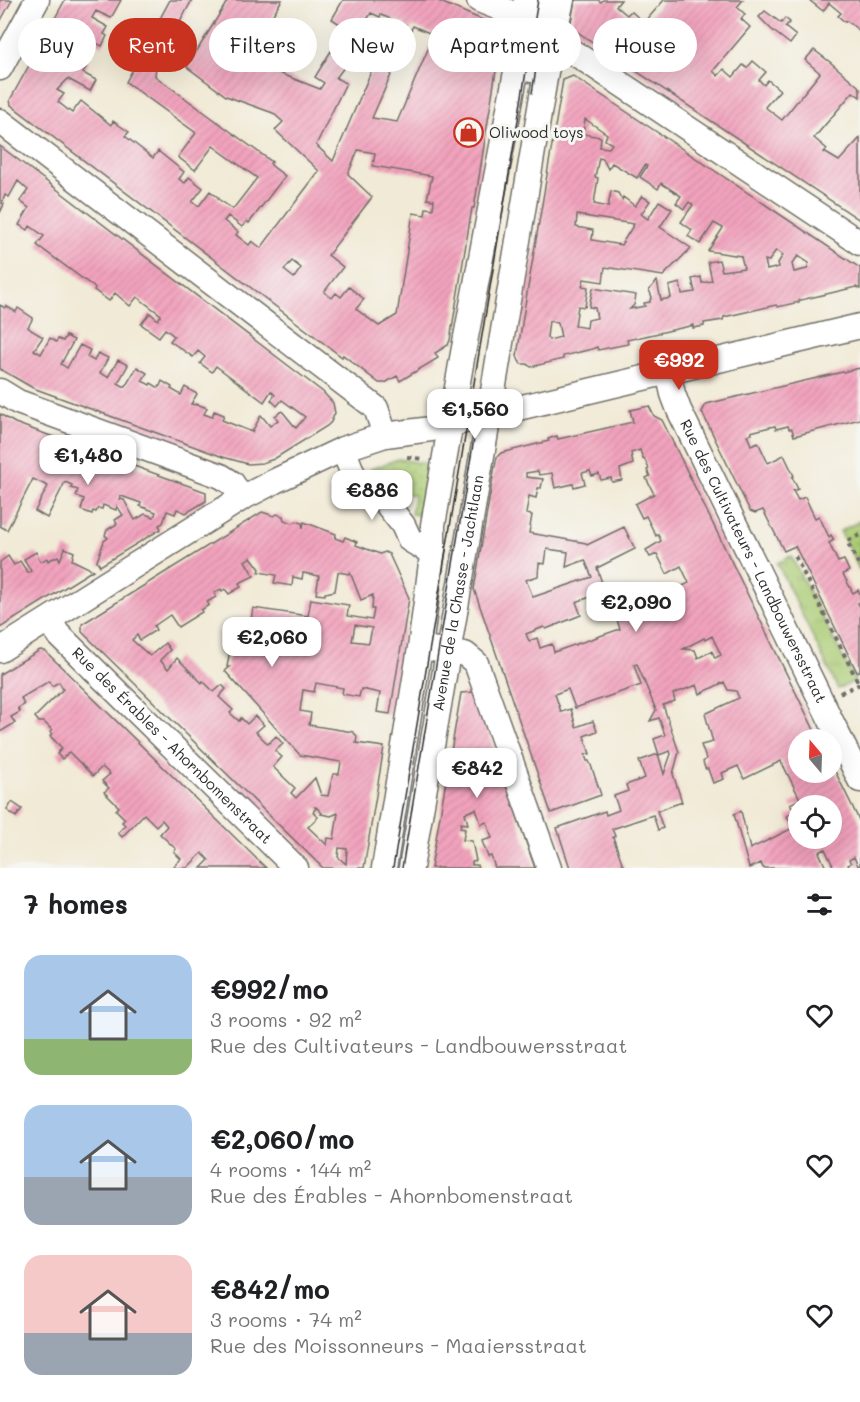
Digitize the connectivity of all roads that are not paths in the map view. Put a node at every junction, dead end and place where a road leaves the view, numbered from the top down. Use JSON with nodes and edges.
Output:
{"nodes":[{"id":1,"x":37,"y":0,"type":"edge"},
{"id":2,"x":479,"y":0,"type":"edge"},
{"id":3,"x":543,"y":0,"type":"edge"},
{"id":4,"x":562,"y":0,"type":"edge"},
{"id":5,"x":524,"y":18,"type":"edge"},
{"id":6,"x":536,"y":18,"type":"edge"},
{"id":7,"x":540,"y":18,"type":"edge"},
{"id":8,"x":581,"y":53,"type":"edge"},
{"id":9,"x":0,"y":68,"type":"edge"},
{"id":10,"x":517,"y":72,"type":"edge"},
{"id":11,"x":546,"y":72,"type":"edge"},
{"id":12,"x":0,"y":121,"type":"edge"},
{"id":13,"x":860,"y":243,"type":"edge"},
{"id":14,"x":860,"y":326,"type":"edge"},
{"id":15,"x":668,"y":372,"type":"junction"},
{"id":16,"x":0,"y":391,"type":"edge"},
{"id":17,"x":471,"y":419,"type":"junction"},
{"id":18,"x":385,"y":435,"type":"junction"},
{"id":19,"x":343,"y":449,"type":"junction"},
{"id":20,"x":242,"y":498,"type":"junction"},
{"id":21,"x":433,"y":548,"type":"junction"},
{"id":22,"x":49,"y":620,"type":"junction"},
{"id":23,"x":434,"y":650,"type":"junction"},
{"id":24,"x":0,"y":651,"type":"edge"},
{"id":25,"x":860,"y":780,"type":"edge"},
{"id":26,"x":296,"y":868,"type":"edge"},
{"id":27,"x":384,"y":868,"type":"edge"},
{"id":28,"x":398,"y":868,"type":"edge"},
{"id":29,"x":411,"y":868,"type":"edge"},
{"id":30,"x":549,"y":868,"type":"edge"}],
"edges":[{"from":1,"to":9,"type":"street"},
{"from":2,"to":5,"type":"street"},
{"from":3,"to":6,"type":"street","name":"Avenue de la Chasse - Jachtlaan"},
{"from":4,"to":7,"type":"street","name":"Avenue de la Chasse - Jachtlaan"},
{"from":8,"to":13,"type":"street"},
{"from":10,"to":17,"type":"street","name":"Avenue de la Chasse - Jachtlaan"},
{"from":11,"to":17,"type":"street","name":"Avenue de la Chasse - Jachtlaan"},
{"from":12,"to":18,"type":"street"},
{"from":14,"to":15,"type":"street"},
{"from":15,"to":17,"type":"street"},
{"from":15,"to":25,"type":"street","name":"Rue des Cultivateurs - Landbouwersstraat"},
{"from":16,"to":20,"type":"street"},
{"from":17,"to":18,"type":"street"},
{"from":17,"to":21,"type":"street","name":"Avenue de la Chasse - Jachtlaan"},
{"from":17,"to":23,"type":"street","name":"Avenue de la Chasse - Jachtlaan"},
{"from":18,"to":19,"type":"street"},
{"from":19,"to":20,"type":"street"},
{"from":19,"to":21,"type":"street"},
{"from":20,"to":22,"type":"street"},
{"from":21,"to":23,"type":"street","name":"Avenue de la Chasse - Jachtlaan"},
{"from":22,"to":24,"type":"street"},
{"from":22,"to":26,"type":"street","name":"Rue des Érables - Ahornbomenstraat"},
{"from":23,"to":27,"type":"street","name":"Avenue de la Chasse - Jachtlaan"},
{"from":23,"to":28,"type":"street","name":"Avenue de la Chasse - Jachtlaan"},
{"from":23,"to":29,"type":"street","name":"Avenue de la Chasse - Jachtlaan"},
{"from":23,"to":30,"type":"street"}]}
